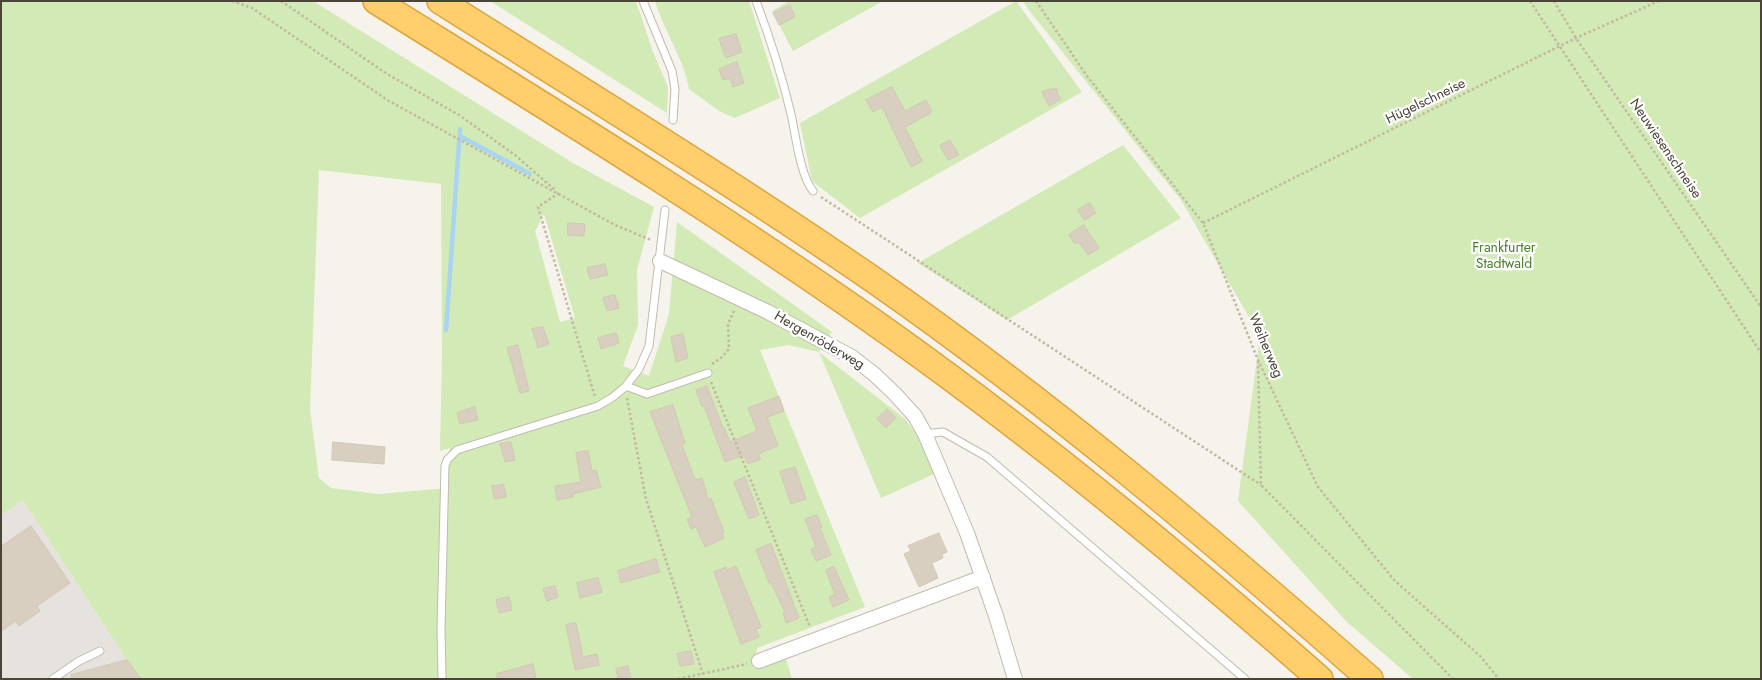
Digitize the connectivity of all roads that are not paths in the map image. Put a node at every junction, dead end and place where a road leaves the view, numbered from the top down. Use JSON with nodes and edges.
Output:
{"nodes":[{"id":1,"x":376,"y":1,"type":"edge"},
{"id":2,"x":440,"y":1,"type":"edge"},
{"id":3,"x":643,"y":1,"type":"edge"},
{"id":4,"x":756,"y":1,"type":"edge"},
{"id":5,"x":674,"y":120,"type":"dead end"},
{"id":6,"x":813,"y":191,"type":"road end"},
{"id":7,"x":665,"y":210,"type":"dead end"},
{"id":8,"x":660,"y":261,"type":"junction"},
{"id":9,"x":708,"y":373,"type":"road end"},
{"id":10,"x":626,"y":386,"type":"junction"},
{"id":11,"x":925,"y":434,"type":"junction"},
{"id":12,"x":983,"y":577,"type":"junction"},
{"id":13,"x":100,"y":651,"type":"dead end"},
{"id":14,"x":759,"y":661,"type":"road end"},
{"id":15,"x":53,"y":679,"type":"edge"},
{"id":16,"x":442,"y":679,"type":"edge"},
{"id":17,"x":1015,"y":679,"type":"edge"},
{"id":18,"x":1245,"y":679,"type":"edge"},
{"id":19,"x":1320,"y":679,"type":"edge"},
{"id":20,"x":1370,"y":679,"type":"edge"}],
"edges":[{"from":1,"to":19,"type":"highway"},
{"from":2,"to":20,"type":"highway"},
{"from":3,"to":5,"type":"lane"},
{"from":4,"to":6,"type":"lane"},
{"from":7,"to":8,"type":"lane"},
{"from":8,"to":10,"type":"lane"},
{"from":8,"to":11,"type":"street","name":"Hergenröderweg"},
{"from":9,"to":10,"type":"lane"},
{"from":10,"to":16,"type":"lane"},
{"from":11,"to":12,"type":"street","name":"Hergenröderweg"},
{"from":11,"to":18,"type":"lane"},
{"from":12,"to":14,"type":"street"},
{"from":12,"to":17,"type":"street","name":"Hergenröderweg"},
{"from":13,"to":15,"type":"lane"}]}
